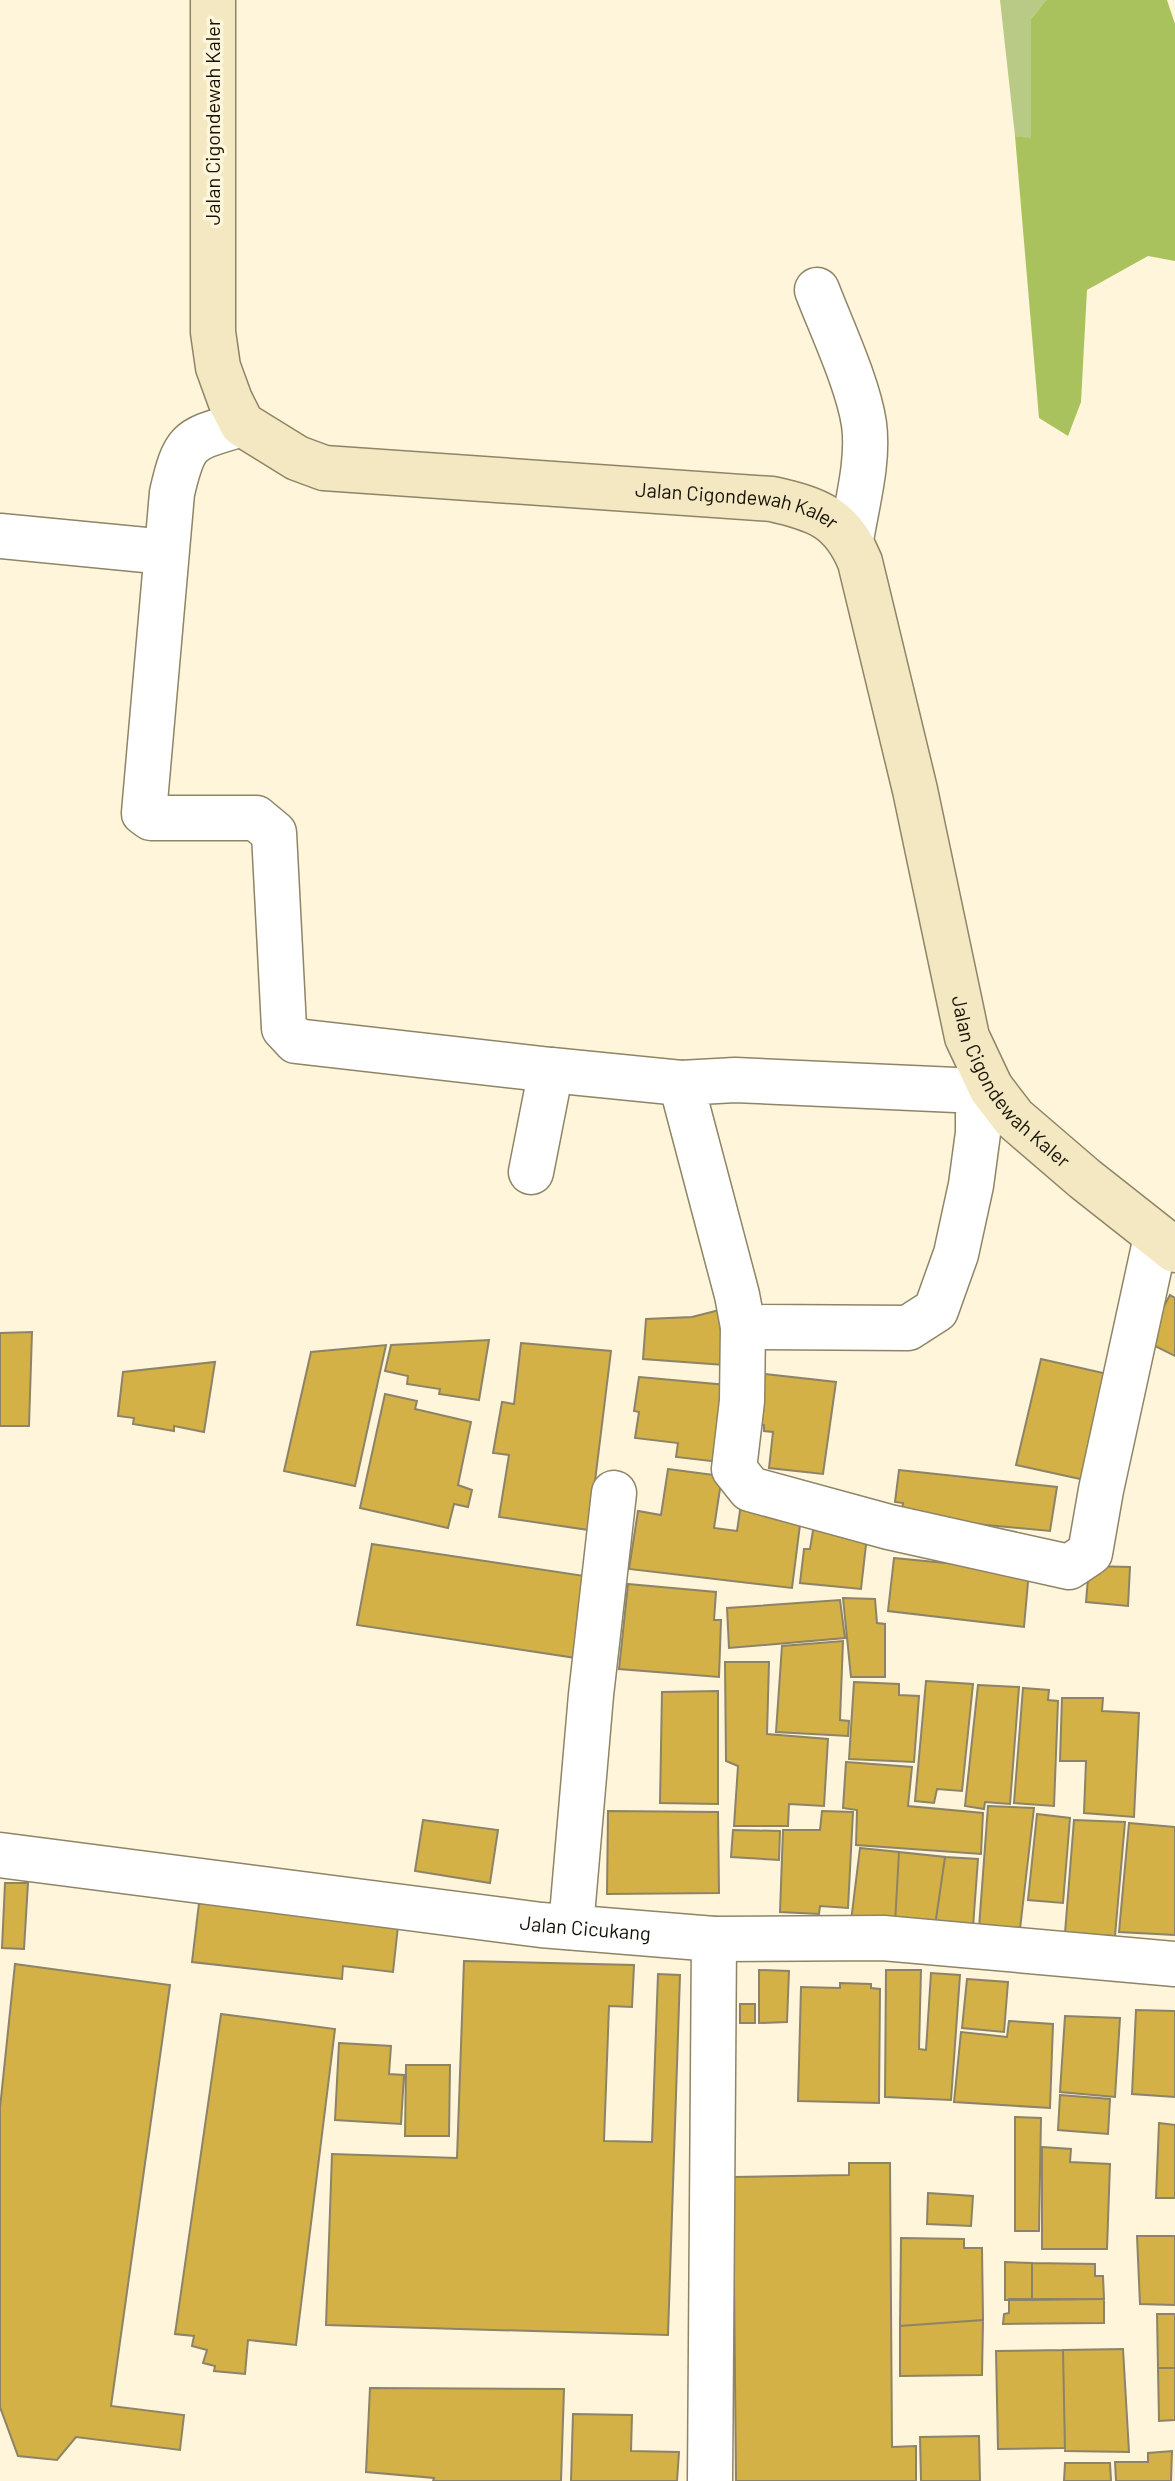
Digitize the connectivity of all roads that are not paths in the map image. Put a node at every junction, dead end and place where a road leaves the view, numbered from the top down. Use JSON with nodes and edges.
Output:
{"nodes":[{"id":1,"x":213,"y":0,"type":"edge"},
{"id":2,"x":817,"y":290,"type":"dead end"},
{"id":3,"x":242,"y":424,"type":"junction"},
{"id":4,"x":0,"y":536,"type":"edge"},
{"id":5,"x":851,"y":540,"type":"junction"},
{"id":6,"x":166,"y":552,"type":"junction"},
{"id":7,"x":551,"y":1070,"type":"junction"},
{"id":8,"x":681,"y":1083,"type":"junction"},
{"id":9,"x":985,"y":1089,"type":"junction"},
{"id":10,"x":531,"y":1172,"type":"dead end"},
{"id":11,"x":1165,"y":1244,"type":"edge"},
{"id":12,"x":743,"y":1327,"type":"junction"},
{"id":13,"x":614,"y":1493,"type":"dead end"},
{"id":14,"x":0,"y":1855,"type":"edge"},
{"id":15,"x":571,"y":1927,"type":"junction"},
{"id":16,"x":714,"y":1939,"type":"junction"},
{"id":17,"x":1175,"y":1964,"type":"edge"},
{"id":18,"x":710,"y":2481,"type":"edge"}],
"edges":[{"from":1,"to":3,"type":"main road","name":"Jalan Cigondewah Kaler"},
{"from":2,"to":5,"type":"street"},
{"from":3,"to":5,"type":"main road","name":"Jalan Cigondewah Kaler"},
{"from":3,"to":6,"type":"street"},
{"from":4,"to":6,"type":"street"},
{"from":5,"to":9,"type":"main road","name":"Jalan Cigondewah Kaler"},
{"from":6,"to":7,"type":"street"},
{"from":7,"to":8,"type":"street"},
{"from":7,"to":10,"type":"street"},
{"from":8,"to":9,"type":"street"},
{"from":8,"to":12,"type":"street"},
{"from":9,"to":11,"type":"main road","name":"Jalan Cigondewah Kaler"},
{"from":9,"to":12,"type":"street"},
{"from":11,"to":12,"type":"street"},
{"from":13,"to":15,"type":"street"},
{"from":14,"to":15,"type":"street","name":"Jalan Cicukang"},
{"from":15,"to":16,"type":"street","name":"Jalan Cicukang"},
{"from":16,"to":17,"type":"street","name":"Jalan Cicukang"},
{"from":16,"to":18,"type":"street"}]}
